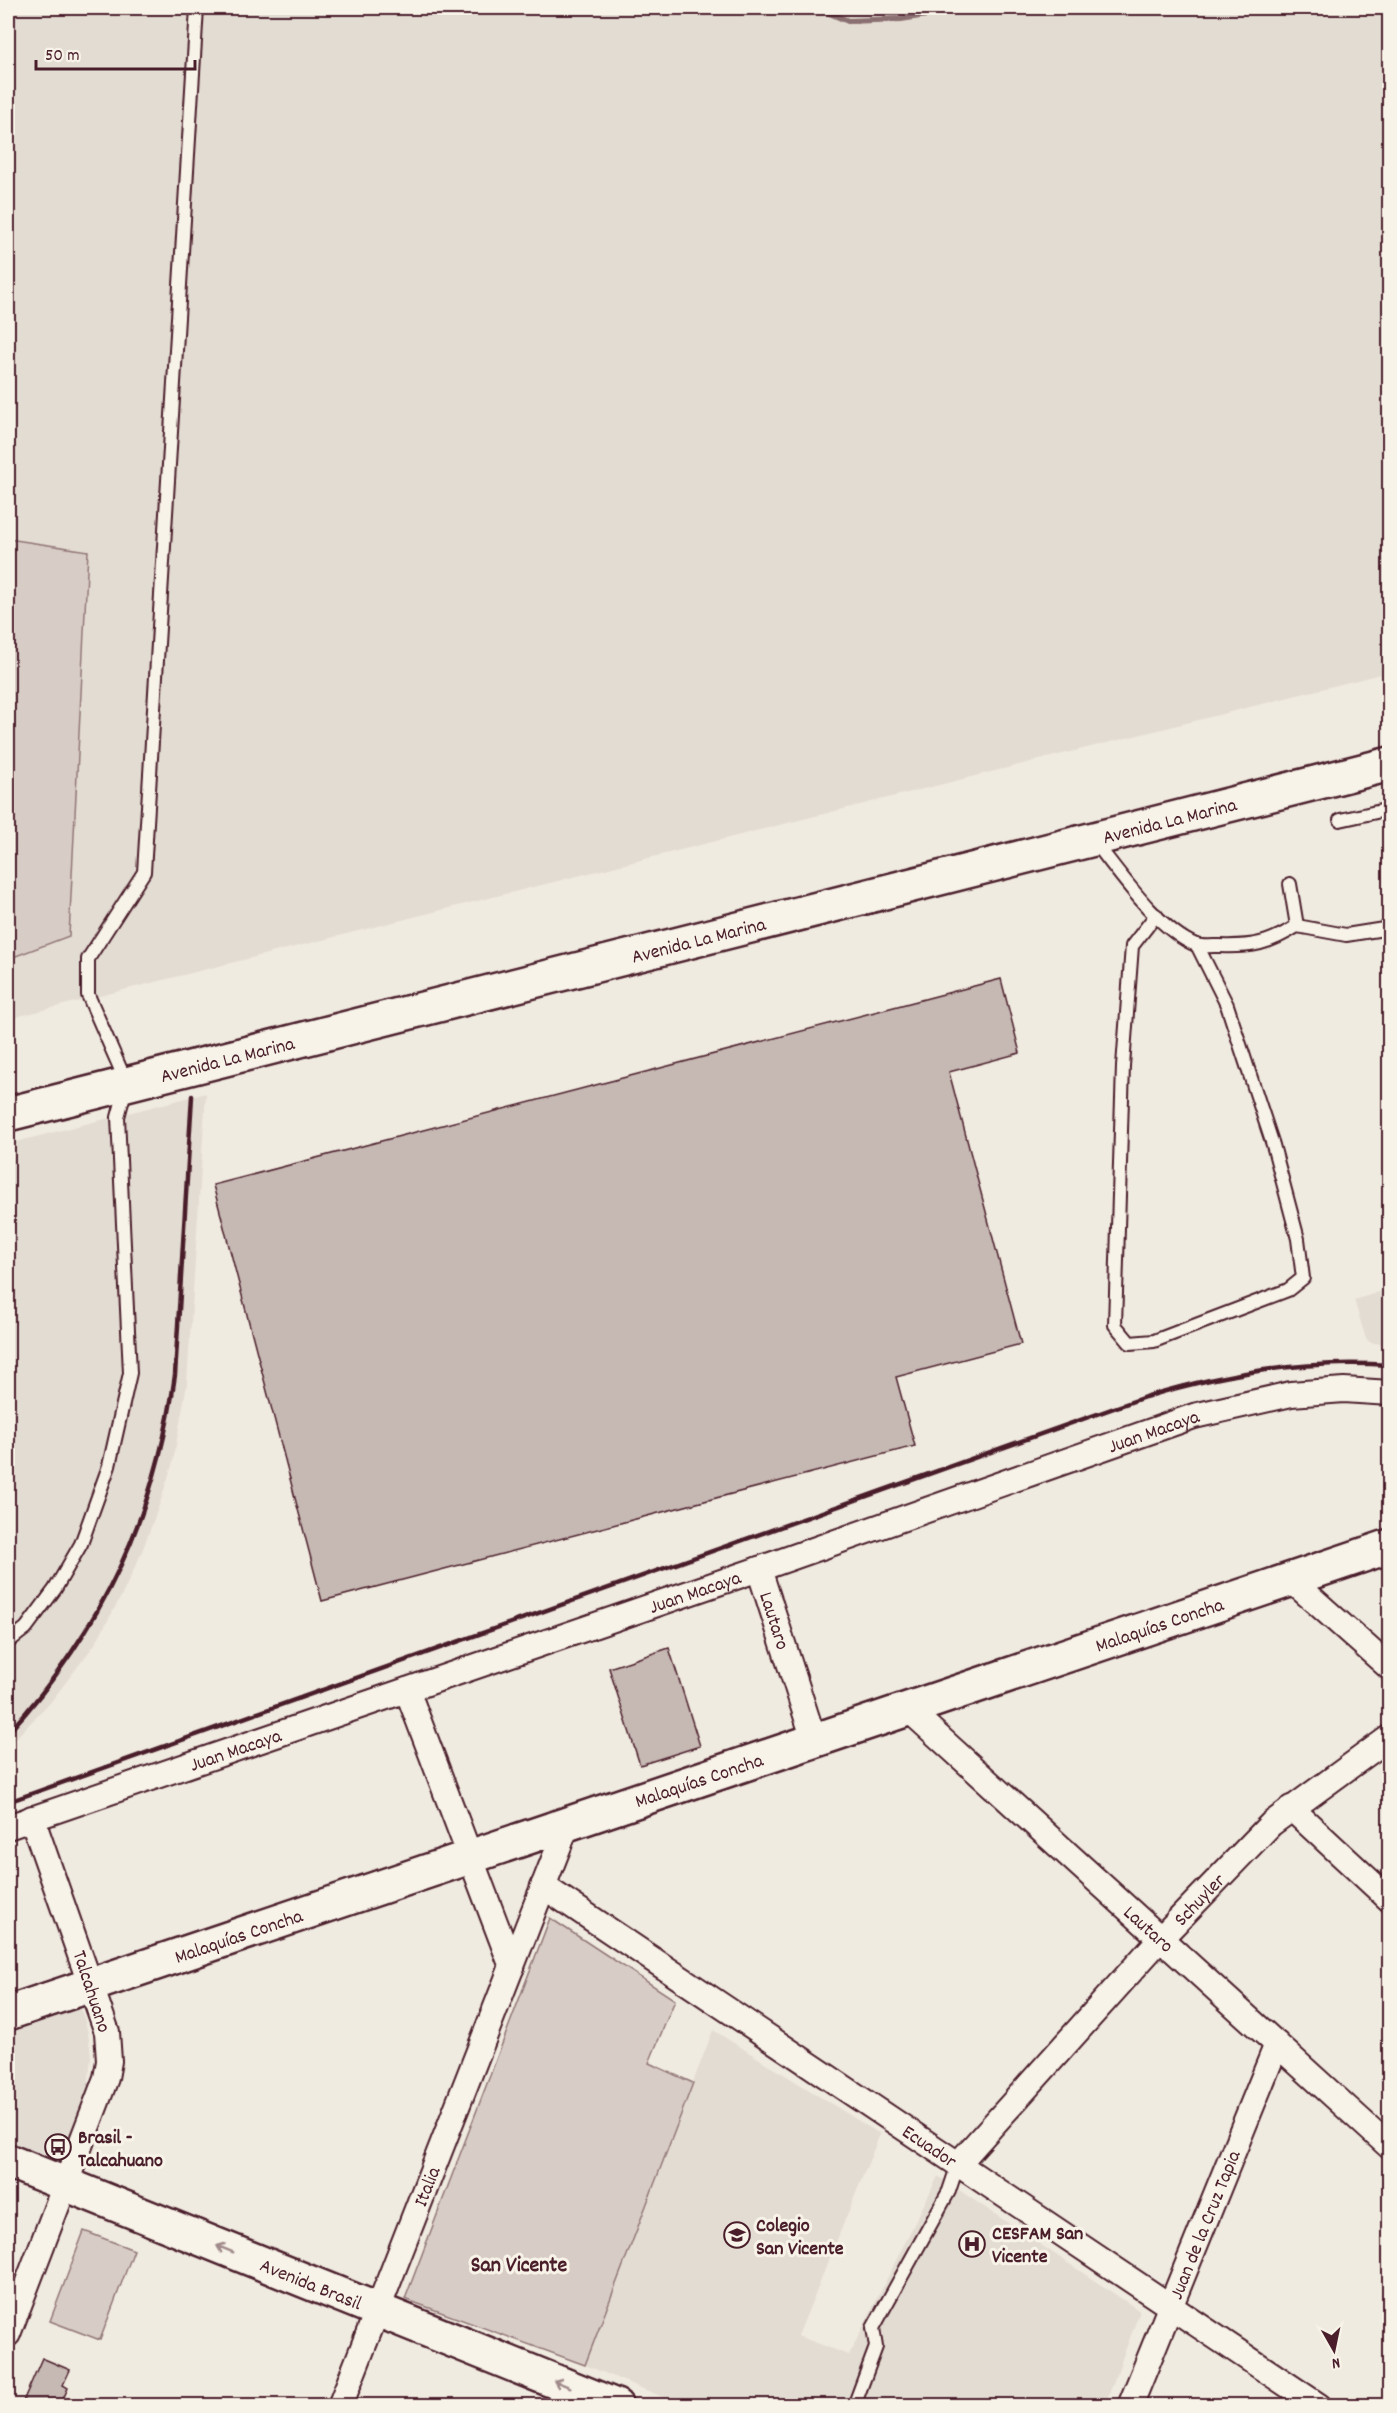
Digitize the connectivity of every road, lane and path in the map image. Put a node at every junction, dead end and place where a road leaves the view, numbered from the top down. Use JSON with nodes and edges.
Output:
{"nodes":[{"id":1,"x":197,"y":8,"type":"edge"},
{"id":2,"x":1389,"y":764,"type":"edge"},
{"id":3,"x":1389,"y":809,"type":"edge"},
{"id":4,"x":1341,"y":820,"type":"dead end"},
{"id":5,"x":1093,"y":840,"type":"junction"},
{"id":6,"x":1290,"y":884,"type":"dead end"},
{"id":7,"x":1156,"y":915,"type":"junction"},
{"id":8,"x":1297,"y":926,"type":"junction"},
{"id":9,"x":1389,"y":928,"type":"edge"},
{"id":10,"x":1197,"y":945,"type":"junction"},
{"id":11,"x":127,"y":1084,"type":"junction"},
{"id":12,"x":8,"y":1114,"type":"edge"},
{"id":13,"x":1389,"y":1393,"type":"edge"},
{"id":14,"x":1389,"y":1546,"type":"edge"},
{"id":15,"x":759,"y":1569,"type":"junction"},
{"id":16,"x":1290,"y":1579,"type":"junction"},
{"id":17,"x":8,"y":1642,"type":"edge"},
{"id":18,"x":1389,"y":1668,"type":"edge"},
{"id":19,"x":407,"y":1690,"type":"junction"},
{"id":20,"x":908,"y":1709,"type":"junction"},
{"id":21,"x":1389,"y":1737,"type":"edge"},
{"id":22,"x":814,"y":1740,"type":"junction"},
{"id":23,"x":1291,"y":1808,"type":"junction"},
{"id":24,"x":32,"y":1818,"type":"junction"},
{"id":25,"x":568,"y":1823,"type":"junction"},
{"id":26,"x":8,"y":1827,"type":"edge"},
{"id":27,"x":469,"y":1857,"type":"junction"},
{"id":28,"x":543,"y":1886,"type":"junction"},
{"id":29,"x":1389,"y":1900,"type":"edge"},
{"id":30,"x":1160,"y":1939,"type":"junction"},
{"id":31,"x":512,"y":1967,"type":"junction"},
{"id":32,"x":92,"y":1984,"type":"junction"},
{"id":33,"x":8,"y":2013,"type":"edge"},
{"id":34,"x":1277,"y":2044,"type":"junction"},
{"id":35,"x":1389,"y":2147,"type":"edge"},
{"id":36,"x":8,"y":2161,"type":"edge"},
{"id":37,"x":958,"y":2164,"type":"junction"},
{"id":38,"x":65,"y":2184,"type":"junction"},
{"id":39,"x":1170,"y":2306,"type":"junction"},
{"id":40,"x":377,"y":2310,"type":"junction"},
{"id":41,"x":8,"y":2334,"type":"edge"},
{"id":42,"x":340,"y":2406,"type":"edge"},
{"id":43,"x":616,"y":2406,"type":"edge"},
{"id":44,"x":854,"y":2406,"type":"edge"},
{"id":45,"x":1130,"y":2406,"type":"edge"},
{"id":46,"x":1319,"y":2406,"type":"edge"}],
"edges":[{"from":1,"to":11,"type":"lane"},
{"from":2,"to":5,"type":"main road","name":"Avenida La Marina"},
{"from":3,"to":4,"type":"lane"},
{"from":5,"to":7,"type":"lane"},
{"from":5,"to":11,"type":"main road","name":"Avenida La Marina"},
{"from":6,"to":8,"type":"lane"},
{"from":7,"to":10,"type":"lane"},
{"from":7,"to":10,"type":"lane"},
{"from":8,"to":9,"type":"lane"},
{"from":8,"to":10,"type":"lane"},
{"from":11,"to":12,"type":"main road","name":"Avenida La Marina"},
{"from":11,"to":17,"type":"lane"},
{"from":13,"to":15,"type":"street","name":"Juan Macaya"},
{"from":14,"to":16,"type":"main road","name":"Malaquías Concha"},
{"from":15,"to":19,"type":"street","name":"Juan Macaya"},
{"from":15,"to":22,"type":"street","name":"Lautaro"},
{"from":16,"to":18,"type":"street"},
{"from":16,"to":20,"type":"main road","name":"Malaquías Concha"},
{"from":19,"to":24,"type":"street","name":"Juan Macaya"},
{"from":19,"to":27,"type":"street"},
{"from":20,"to":22,"type":"main road","name":"Malaquías Concha"},
{"from":20,"to":30,"type":"street","name":"Lautaro"},
{"from":21,"to":23,"type":"street","name":"Schuyler"},
{"from":22,"to":25,"type":"main road","name":"Malaquías Concha"},
{"from":23,"to":29,"type":"street"},
{"from":23,"to":30,"type":"street","name":"Schuyler"},
{"from":24,"to":26,"type":"street","name":"Juan Macaya"},
{"from":24,"to":32,"type":"street","name":"Talcahuano"},
{"from":25,"to":27,"type":"main road","name":"Malaquías Concha"},
{"from":25,"to":28,"type":"street","name":"Italia"},
{"from":27,"to":31,"type":"street"},
{"from":27,"to":32,"type":"main road","name":"Malaquías Concha"},
{"from":28,"to":31,"type":"street","name":"Italia"},
{"from":28,"to":37,"type":"street","name":"Ecuador"},
{"from":30,"to":34,"type":"street","name":"Lautaro"},
{"from":30,"to":37,"type":"street","name":"Schuyler"},
{"from":31,"to":40,"type":"street","name":"Italia"},
{"from":32,"to":33,"type":"main road","name":"Malaquías Concha"},
{"from":32,"to":38,"type":"street","name":"Talcahuano"},
{"from":34,"to":35,"type":"street","name":"Lautaro"},
{"from":34,"to":39,"type":"street","name":"Juan de la Cruz Tapia"},
{"from":36,"to":38,"type":"main road","name":"Avenida Brasil"},
{"from":37,"to":39,"type":"street","name":"Ecuador"},
{"from":37,"to":44,"type":"lane"},
{"from":40,"to":38,"type":"main road","name":"Avenida Brasil","one_way":true},
{"from":38,"to":41,"type":"street","name":"Talcahuano"},
{"from":39,"to":45,"type":"street","name":"Juan de la Cruz Tapia"},
{"from":39,"to":46,"type":"street","name":"Ecuador"},
{"from":40,"to":42,"type":"street","name":"Italia"},
{"from":43,"to":40,"type":"main road","name":"Avenida Brasil","one_way":true}]}
